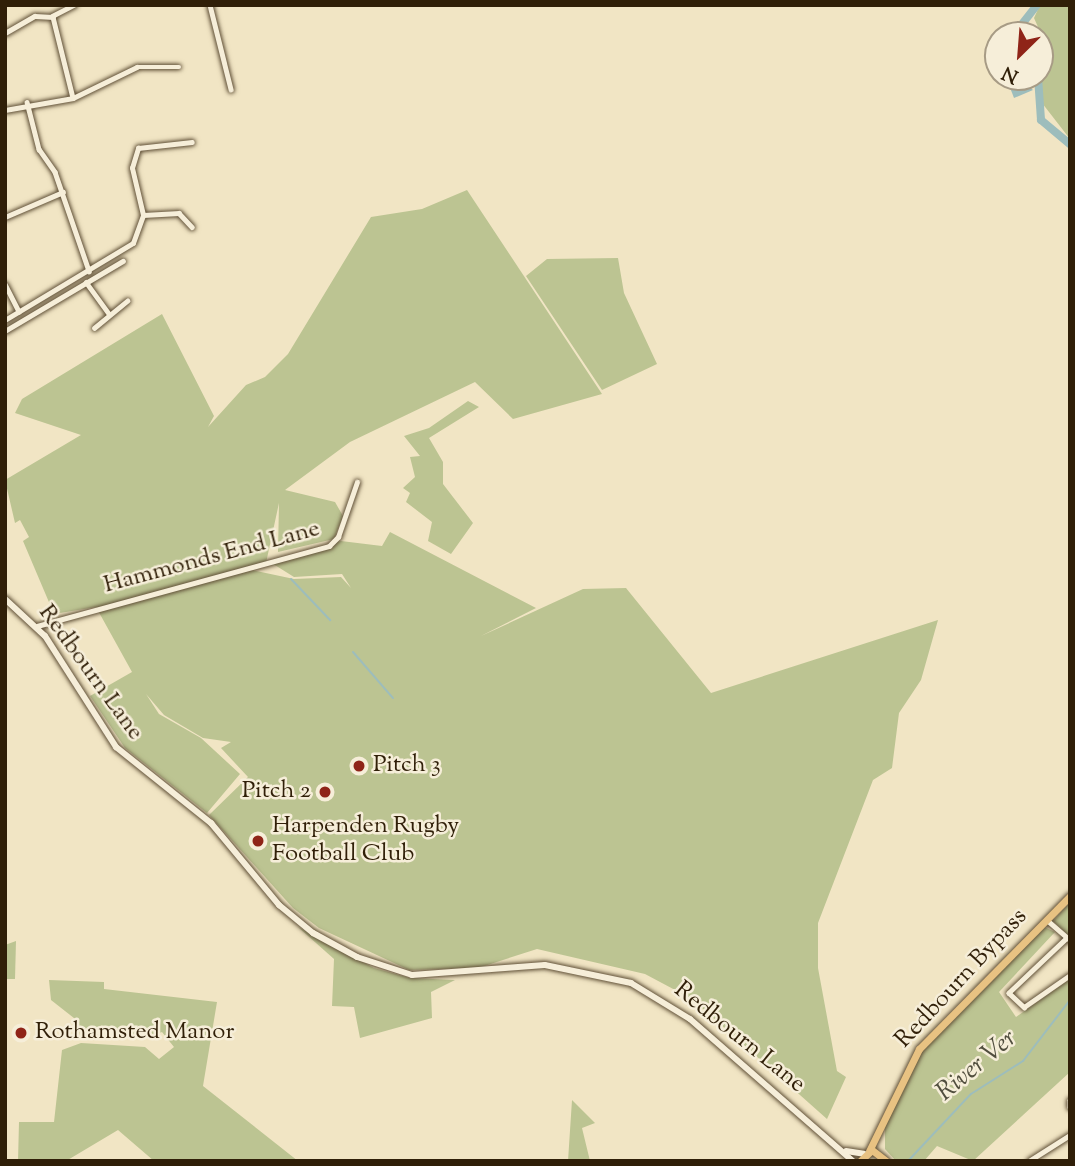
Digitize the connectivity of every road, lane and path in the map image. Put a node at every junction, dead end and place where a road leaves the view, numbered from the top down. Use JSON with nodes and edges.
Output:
{"nodes":[{"id":1,"x":74,"y":5,"type":"edge"},
{"id":2,"x":210,"y":5,"type":"edge"},
{"id":3,"x":52,"y":16,"type":"junction"},
{"id":4,"x":5,"y":33,"type":"edge"},
{"id":5,"x":179,"y":67,"type":"dead end"},
{"id":6,"x":231,"y":89,"type":"dead end"},
{"id":7,"x":73,"y":98,"type":"junction"},
{"id":8,"x":27,"y":102,"type":"junction"},
{"id":9,"x":5,"y":110,"type":"edge"},
{"id":10,"x":192,"y":142,"type":"dead end"},
{"id":11,"x":63,"y":192,"type":"junction"},
{"id":12,"x":143,"y":215,"type":"junction"},
{"id":13,"x":5,"y":217,"type":"edge"},
{"id":14,"x":192,"y":227,"type":"dead end"},
{"id":15,"x":124,"y":261,"type":"dead end"},
{"id":16,"x":88,"y":271,"type":"junction"},
{"id":17,"x":92,"y":279,"type":"junction"},
{"id":18,"x":86,"y":282,"type":"junction"},
{"id":19,"x":5,"y":285,"type":"edge"},
{"id":20,"x":127,"y":301,"type":"dead end"},
{"id":21,"x":19,"y":312,"type":"junction"},
{"id":22,"x":109,"y":314,"type":"junction"},
{"id":23,"x":5,"y":320,"type":"edge"},
{"id":24,"x":94,"y":328,"type":"dead end"},
{"id":25,"x":5,"y":331,"type":"edge"},
{"id":26,"x":357,"y":482,"type":"dead end"},
{"id":27,"x":5,"y":599,"type":"edge"},
{"id":28,"x":37,"y":626,"type":"junction"},
{"id":29,"x":1070,"y":896,"type":"edge"},
{"id":30,"x":1045,"y":918,"type":"junction"},
{"id":31,"x":1068,"y":939,"type":"edge"},
{"id":32,"x":1070,"y":975,"type":"edge"},
{"id":33,"x":1070,"y":1100,"type":"edge"},
{"id":34,"x":1070,"y":1107,"type":"edge"},
{"id":35,"x":879,"y":1135,"type":"junction"},
{"id":36,"x":1070,"y":1135,"type":"edge"},
{"id":37,"x":844,"y":1150,"type":"junction"},
{"id":38,"x":864,"y":1155,"type":"edge"},
{"id":39,"x":883,"y":1157,"type":"edge"},
{"id":40,"x":853,"y":1161,"type":"edge"},
{"id":41,"x":1029,"y":1161,"type":"edge"}],
"edges":[{"from":1,"to":3,"type":"street"},
{"from":2,"to":6,"type":"street"},
{"from":3,"to":4,"type":"street"},
{"from":3,"to":7,"type":"street"},
{"from":5,"to":7,"type":"street"},
{"from":7,"to":8,"type":"street"},
{"from":8,"to":9,"type":"street"},
{"from":8,"to":11,"type":"street"},
{"from":10,"to":12,"type":"street"},
{"from":11,"to":13,"type":"street"},
{"from":11,"to":16,"type":"street"},
{"from":12,"to":14,"type":"street"},
{"from":12,"to":16,"type":"street"},
{"from":15,"to":17,"type":"street"},
{"from":16,"to":17,"type":"street"},
{"from":16,"to":21,"type":"street"},
{"from":17,"to":18,"type":"street"},
{"from":18,"to":22,"type":"street"},
{"from":18,"to":25,"type":"street"},
{"from":19,"to":21,"type":"street"},
{"from":20,"to":22,"type":"street"},
{"from":21,"to":23,"type":"street"},
{"from":22,"to":24,"type":"street"},
{"from":26,"to":28,"type":"street","name":"Hammonds End Lane"},
{"from":27,"to":28,"type":"main road","name":"Redbourn Lane"},
{"from":28,"to":37,"type":"main road","name":"Redbourn Lane"},
{"from":29,"to":30,"type":"main road","name":"Redbourn Bypass"},
{"from":30,"to":31,"type":"street"},
{"from":30,"to":35,"type":"main road","name":"Redbourn Bypass"},
{"from":31,"to":32,"type":"street"},
{"from":33,"to":34,"type":"street"},
{"from":35,"to":38,"type":"main road","name":"Redbourn Bypass"},
{"from":35,"to":39,"type":"main road","name":"Redbourn Bypass"},
{"from":36,"to":41,"type":"street"},
{"from":37,"to":38,"type":"main road","name":"Redbourn Lane"},
{"from":37,"to":40,"type":"main road","name":"Redbourn Lane"},
{"from":38,"to":39,"type":"main road"}]}
